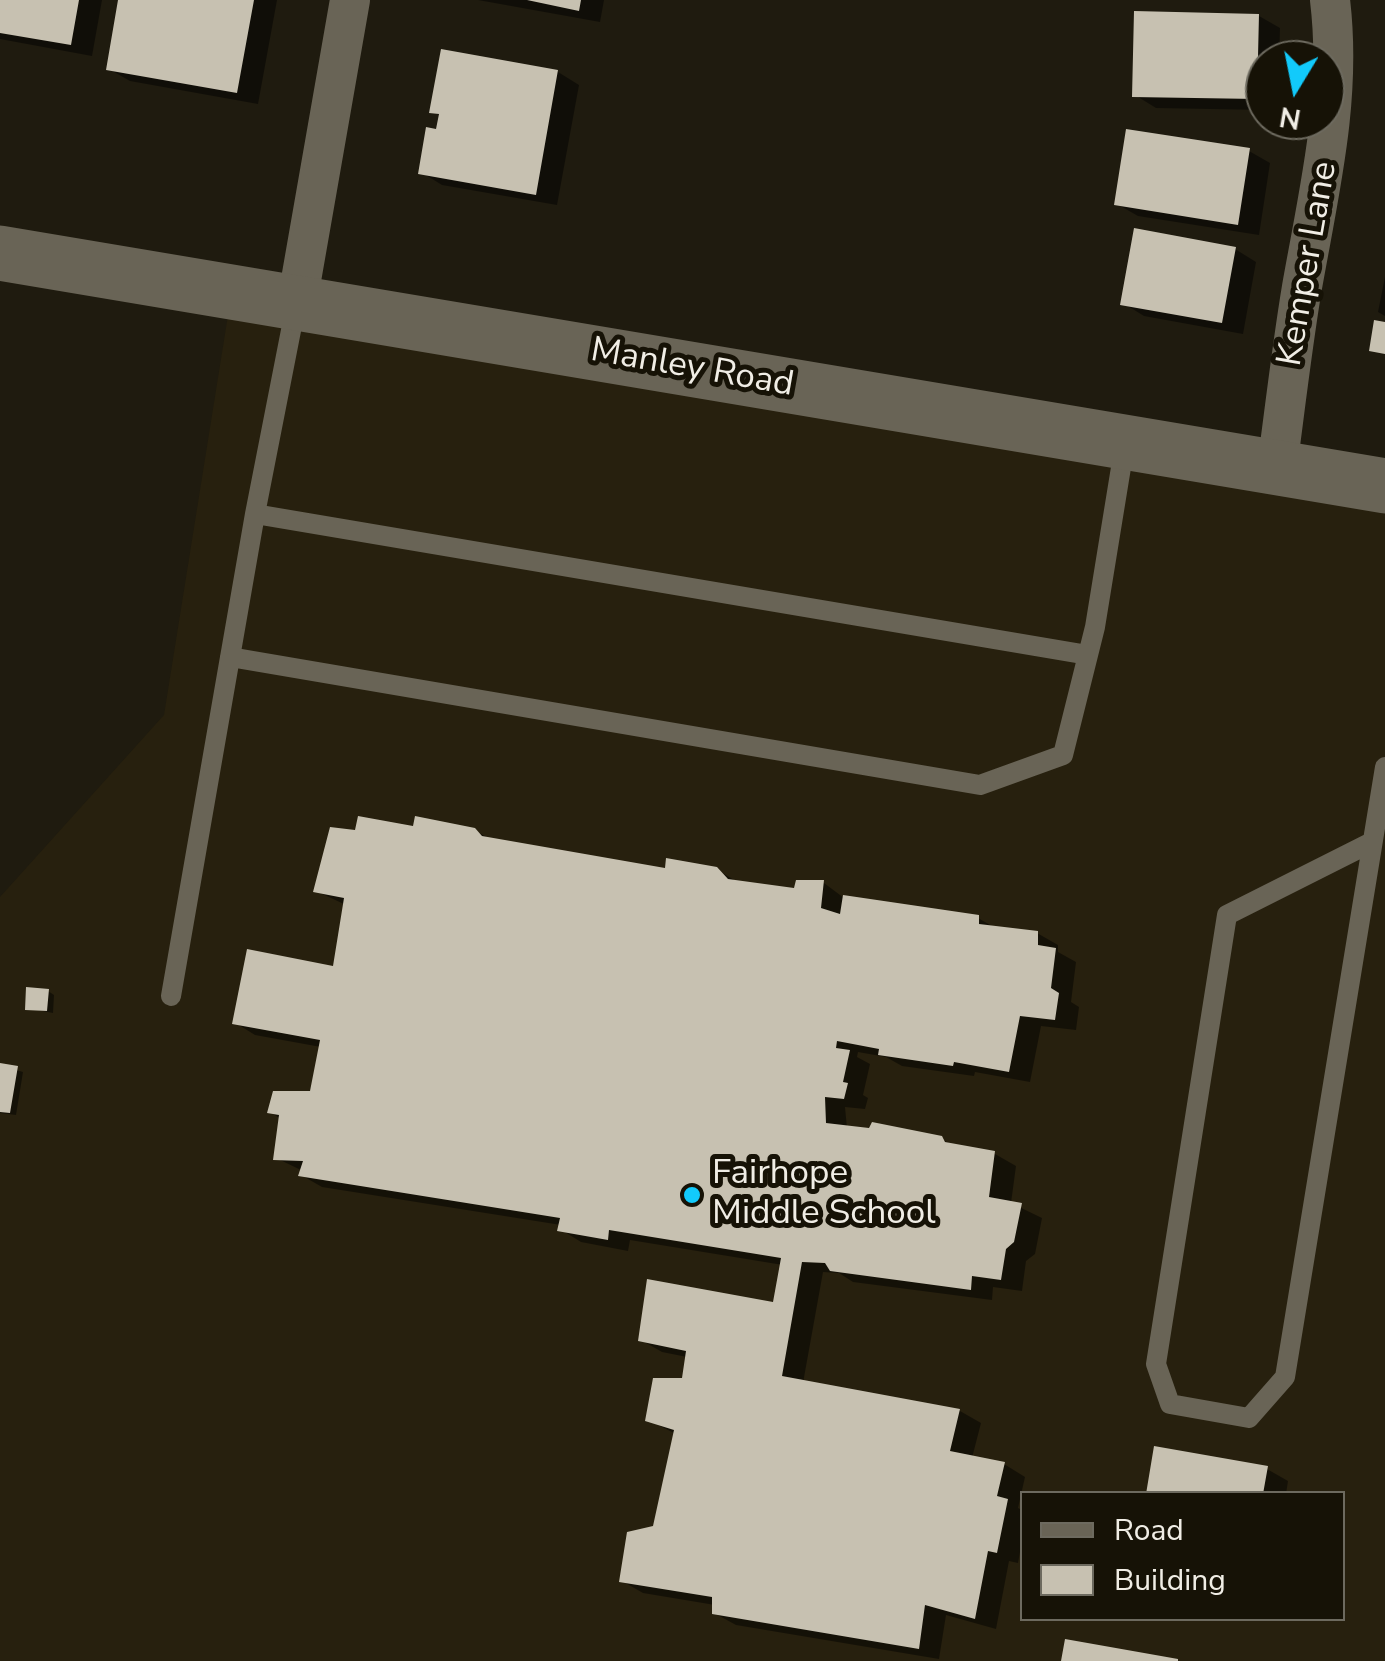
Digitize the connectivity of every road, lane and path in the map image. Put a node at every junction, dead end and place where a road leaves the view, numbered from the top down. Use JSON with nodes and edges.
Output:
{"nodes":[{"id":1,"x":350,"y":0,"type":"edge"},
{"id":2,"x":1330,"y":0,"type":"edge"},
{"id":3,"x":0,"y":253,"type":"edge"},
{"id":4,"x":297,"y":303,"type":"junction"},
{"id":5,"x":1125,"y":442,"type":"junction"},
{"id":6,"x":1277,"y":468,"type":"junction"},
{"id":7,"x":1385,"y":486,"type":"edge"},
{"id":8,"x":255,"y":514,"type":"junction"},
{"id":9,"x":1088,"y":655,"type":"junction"},
{"id":10,"x":230,"y":657,"type":"junction"},
{"id":11,"x":1385,"y":767,"type":"edge"},
{"id":12,"x":1372,"y":842,"type":"junction"},
{"id":13,"x":172,"y":996,"type":"dead end"}],
"edges":[{"from":1,"to":4,"type":"street"},
{"from":2,"to":6,"type":"street","name":"Kemper Lane"},
{"from":3,"to":4,"type":"street","name":"Manley Road"},
{"from":4,"to":5,"type":"street","name":"Manley Road"},
{"from":4,"to":8,"type":"lane"},
{"from":5,"to":6,"type":"street","name":"Manley Road"},
{"from":5,"to":9,"type":"lane"},
{"from":6,"to":7,"type":"street","name":"Manley Road"},
{"from":8,"to":9,"type":"lane"},
{"from":8,"to":10,"type":"lane"},
{"from":9,"to":10,"type":"lane"},
{"from":10,"to":13,"type":"lane"},
{"from":11,"to":12,"type":"lane"},
{"from":12,"to":12,"type":"lane"}]}
